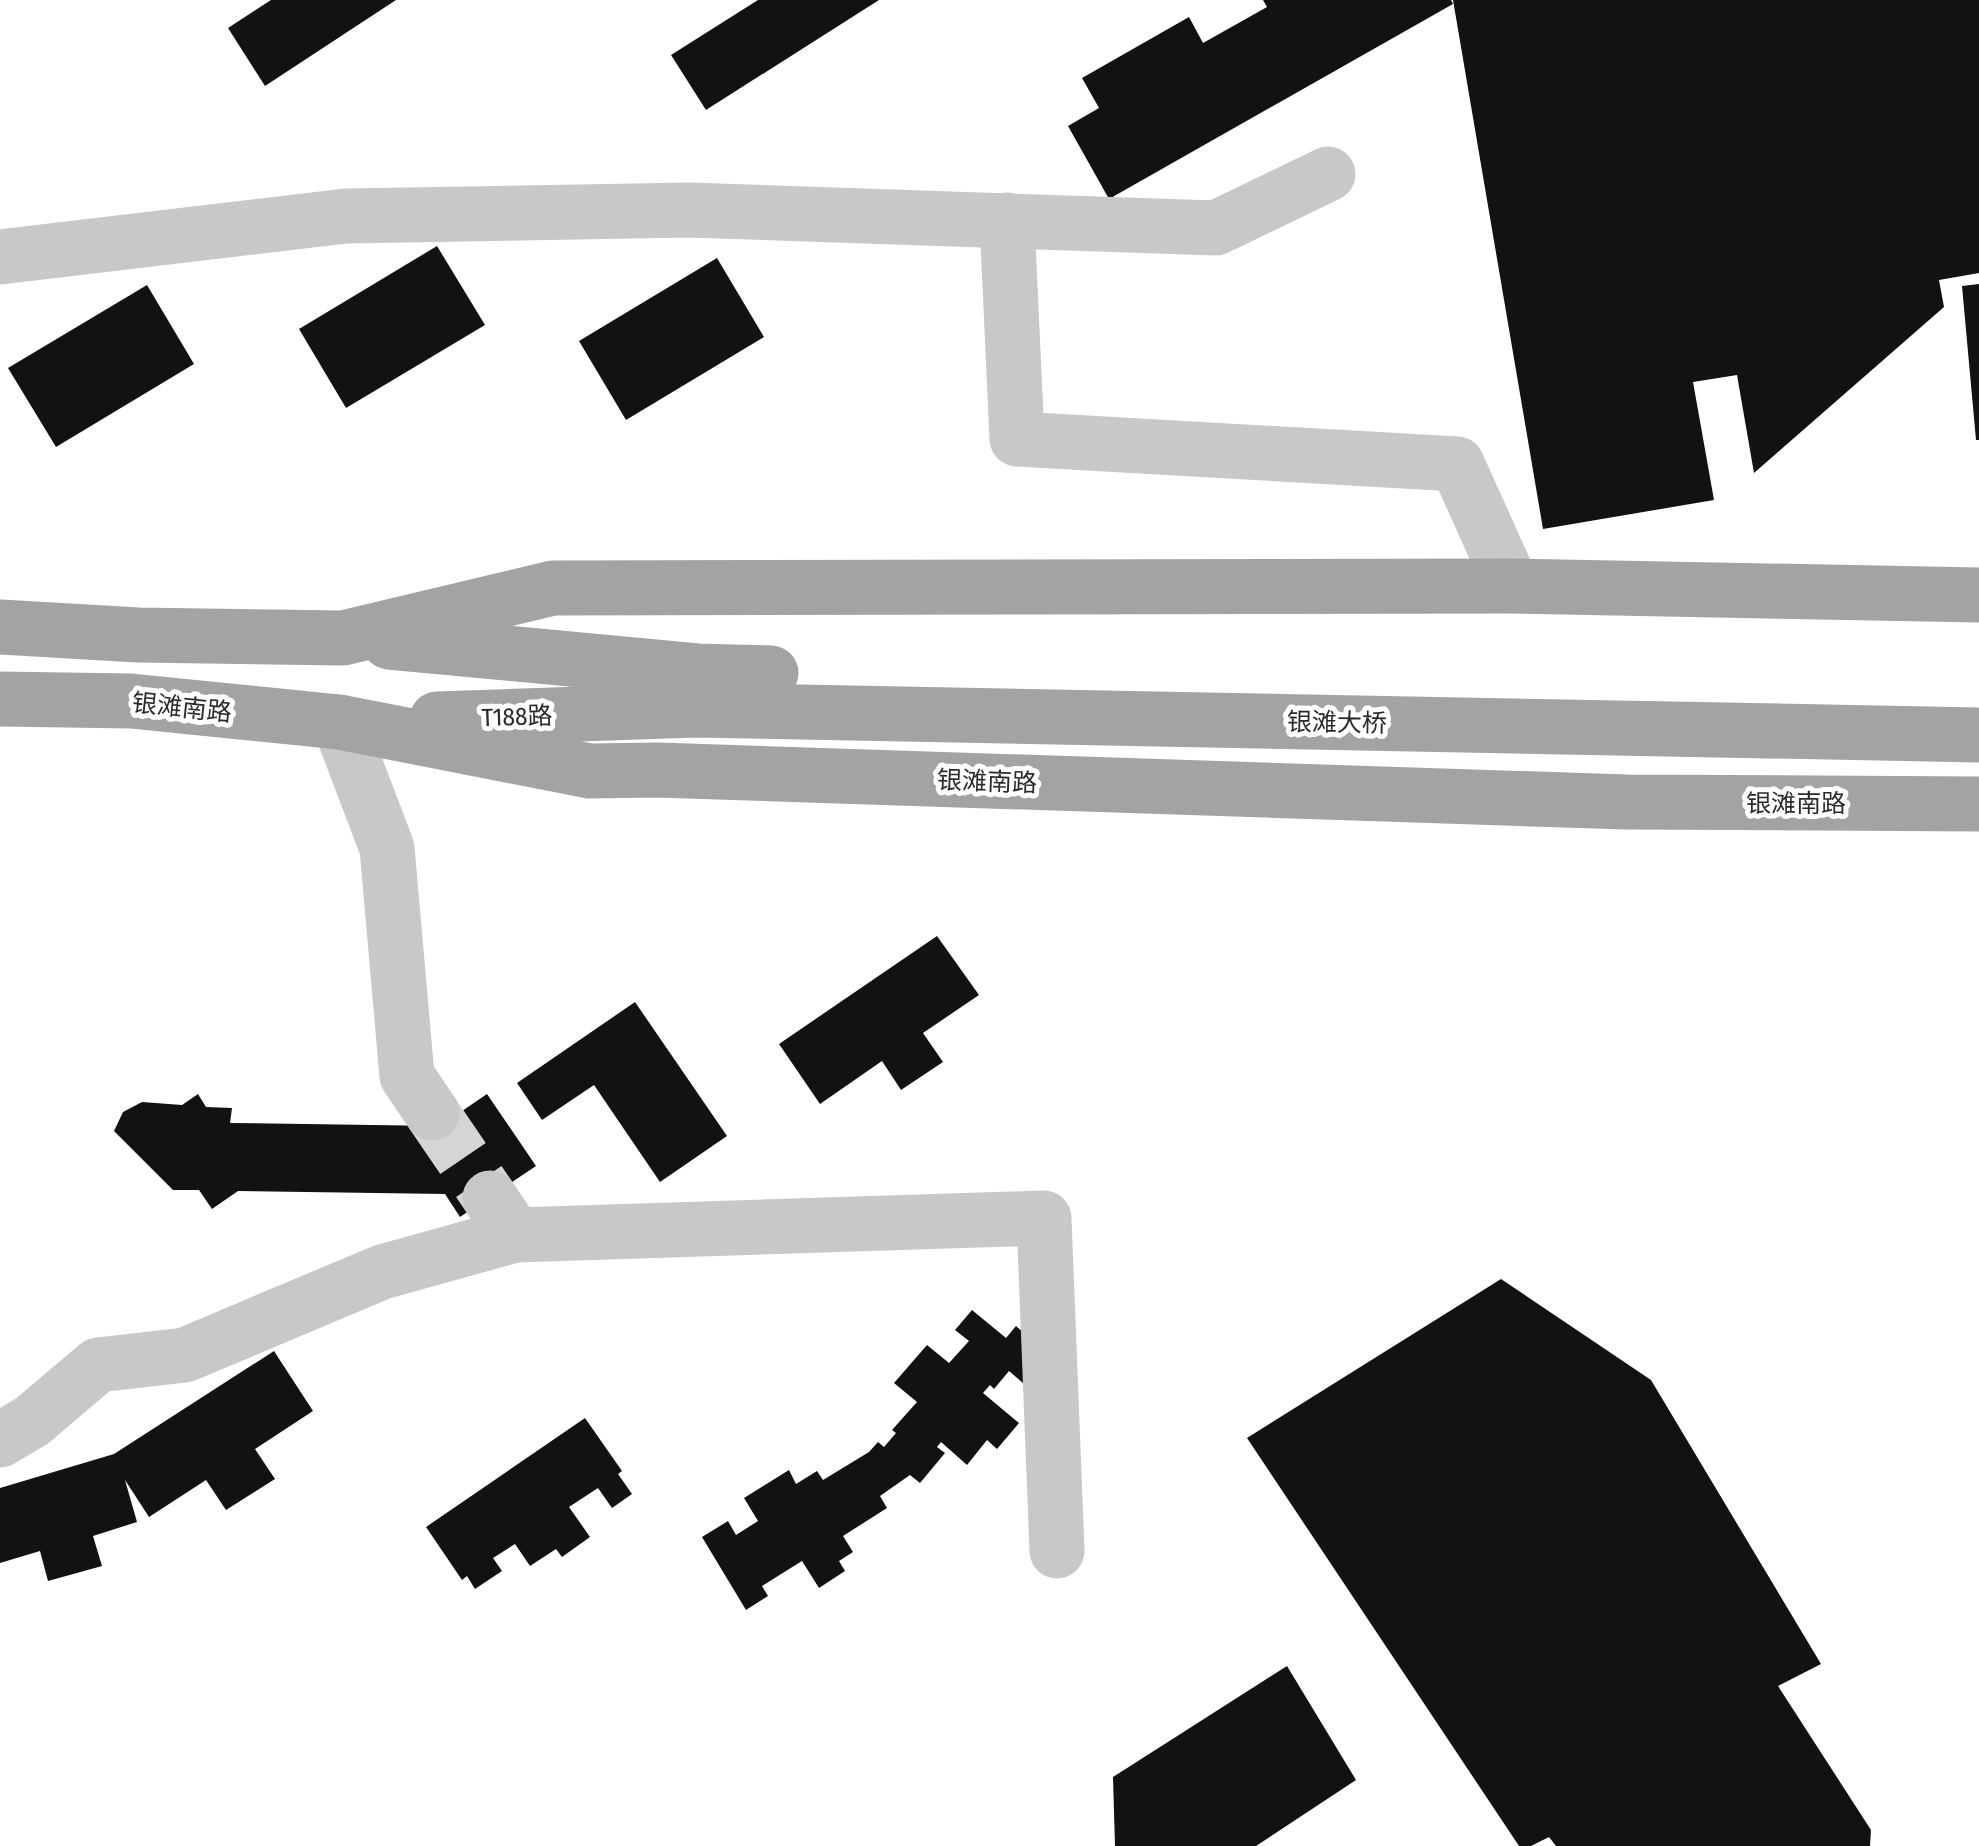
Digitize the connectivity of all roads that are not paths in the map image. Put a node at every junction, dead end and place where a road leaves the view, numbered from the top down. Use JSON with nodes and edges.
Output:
{"nodes":[{"id":1,"x":1328,"y":174,"type":"dead end"},
{"id":2,"x":1006,"y":220,"type":"junction"},
{"id":3,"x":0,"y":257,"type":"edge"},
{"id":4,"x":1512,"y":586,"type":"junction"},
{"id":5,"x":1979,"y":595,"type":"edge"},
{"id":6,"x":0,"y":627,"type":"edge"},
{"id":7,"x":344,"y":638,"type":"junction"},
{"id":8,"x":696,"y":691,"type":"junction"},
{"id":9,"x":1979,"y":696,"type":"edge"},
{"id":10,"x":0,"y":699,"type":"edge"},
{"id":11,"x":339,"y":722,"type":"junction"},
{"id":12,"x":1979,"y":734,"type":"edge"},
{"id":13,"x":1979,"y":804,"type":"edge"},
{"id":14,"x":432,"y":1113,"type":"tunnel mouth"},
{"id":15,"x":0,"y":1440,"type":"edge"},
{"id":16,"x":1057,"y":1551,"type":"dead end"}],
"edges":[{"from":1,"to":2,"type":"street"},
{"from":2,"to":3,"type":"street"},
{"from":2,"to":4,"type":"street"},
{"from":4,"to":5,"type":"main road"},
{"from":4,"to":7,"type":"main road"},
{"from":6,"to":7,"type":"main road"},
{"from":7,"to":8,"type":"main road"},
{"from":8,"to":9,"type":"main road","name":"银滩大桥"},
{"from":8,"to":11,"type":"main road","name":"T188路"},
{"from":8,"to":12,"type":"main road","name":"银滩大桥"},
{"from":10,"to":11,"type":"main road","name":"银滩南路"},
{"from":11,"to":13,"type":"main road","name":"银滩南路"},
{"from":11,"to":14,"type":"street"},
{"from":15,"to":16,"type":"street"}]}
